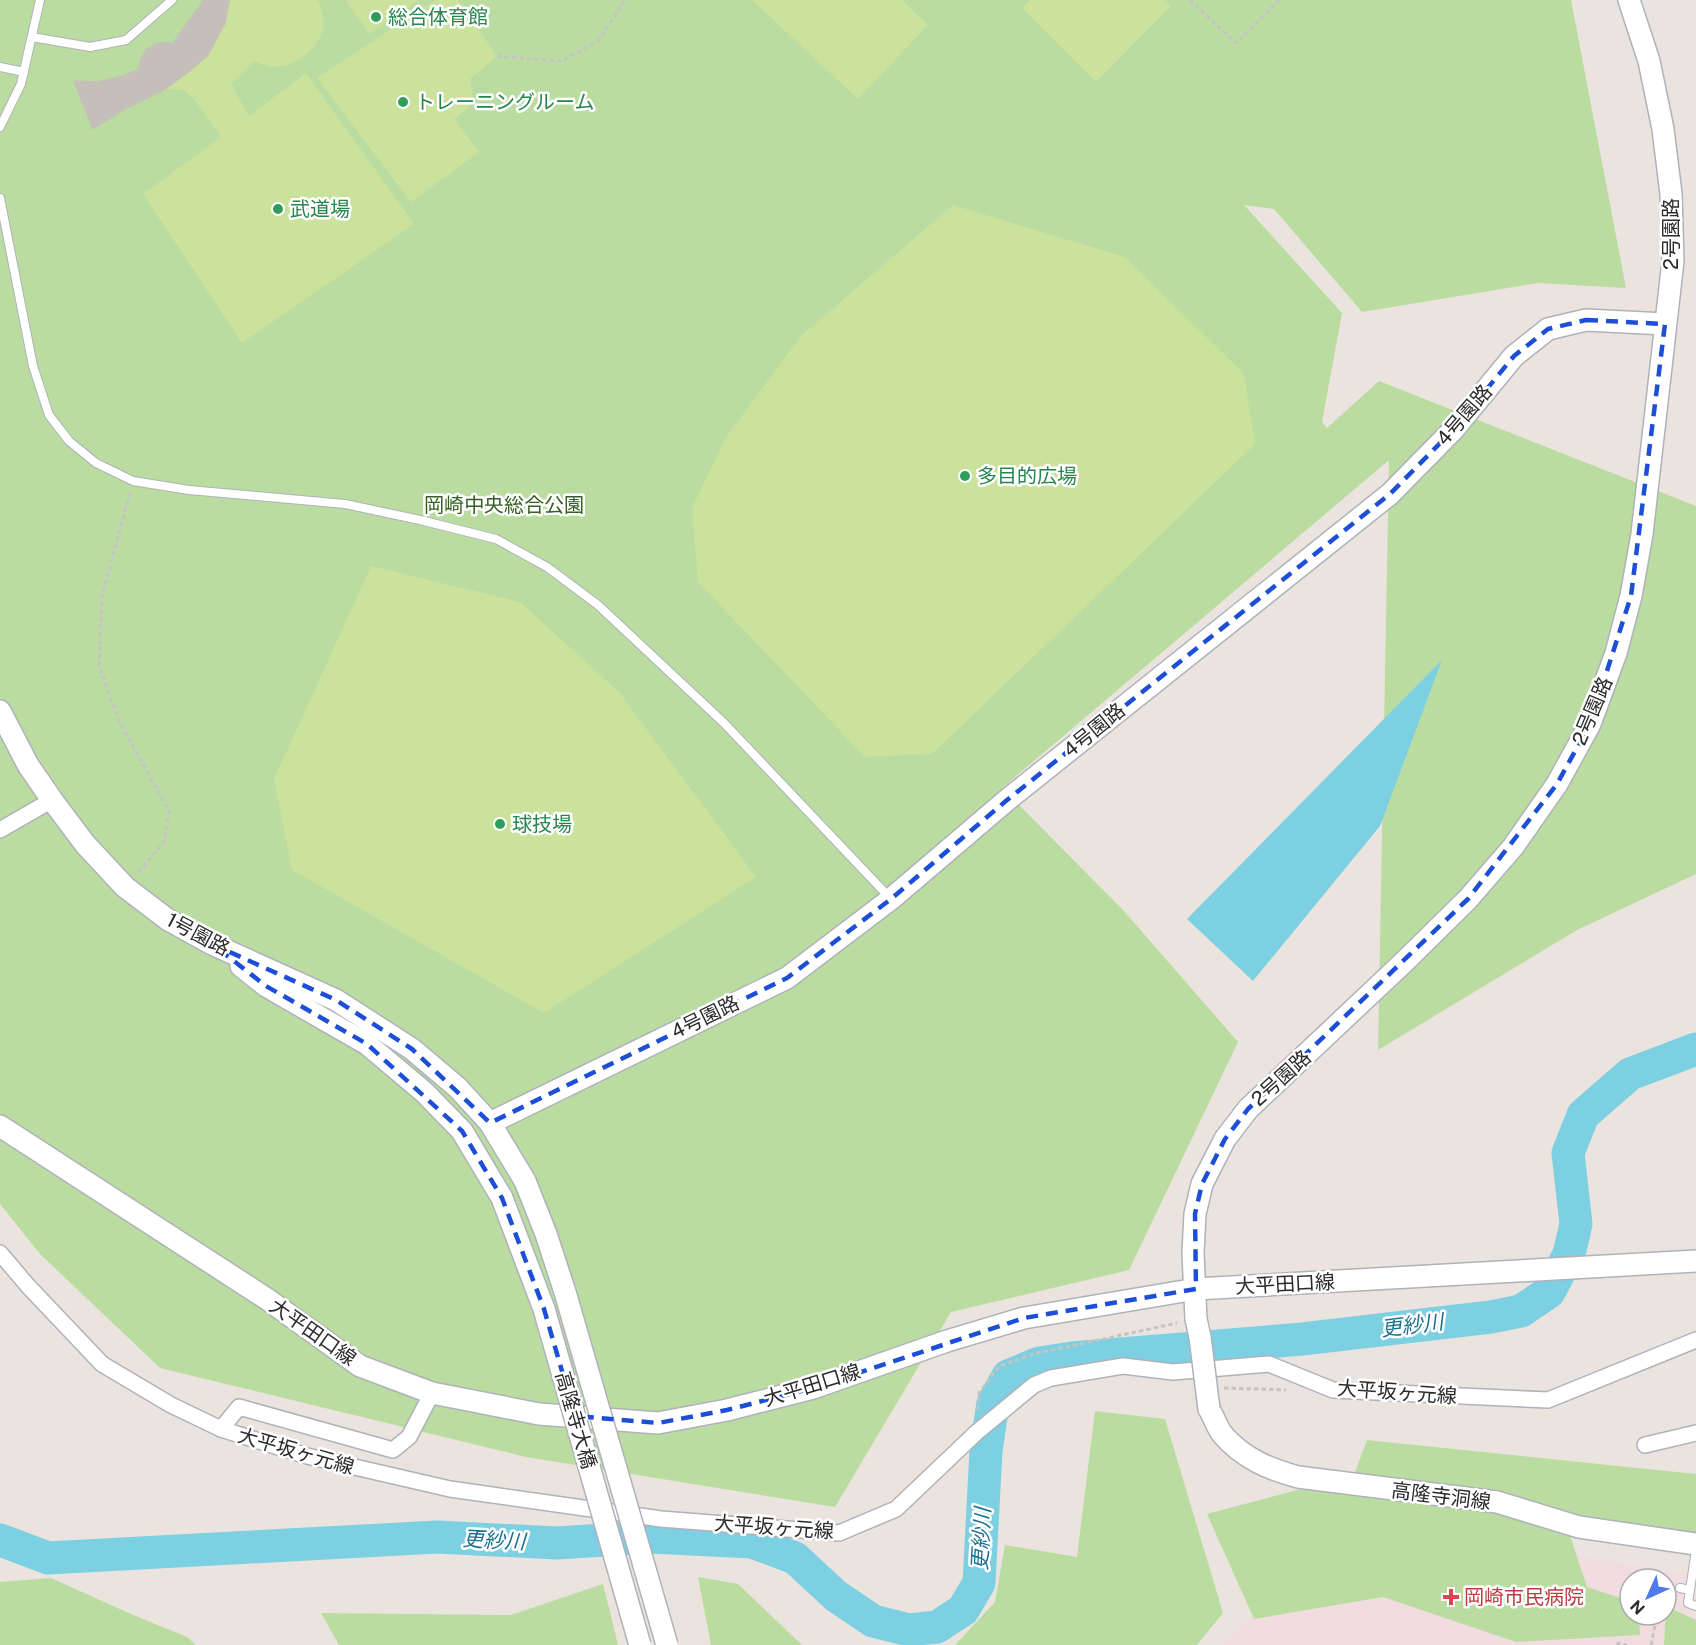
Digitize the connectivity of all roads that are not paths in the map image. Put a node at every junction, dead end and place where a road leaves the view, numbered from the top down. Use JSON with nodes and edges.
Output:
{"nodes":[{"id":1,"x":40,"y":0,"type":"edge"},
{"id":2,"x":172,"y":0,"type":"edge"},
{"id":3,"x":1629,"y":0,"type":"edge"},
{"id":4,"x":32,"y":37,"type":"junction"},
{"id":5,"x":0,"y":67,"type":"edge"},
{"id":6,"x":24,"y":72,"type":"junction"},
{"id":7,"x":0,"y":127,"type":"edge"},
{"id":8,"x":0,"y":198,"type":"edge"},
{"id":9,"x":1665,"y":324,"type":"junction"},
{"id":10,"x":0,"y":711,"type":"edge"},
{"id":11,"x":52,"y":800,"type":"junction"},
{"id":12,"x":0,"y":830,"type":"edge"},
{"id":13,"x":891,"y":899,"type":"junction"},
{"id":14,"x":212,"y":944,"type":"junction"},
{"id":15,"x":490,"y":1123,"type":"junction"},
{"id":16,"x":0,"y":1126,"type":"edge"},
{"id":17,"x":525,"y":1181,"type":"joint"},
{"id":18,"x":0,"y":1253,"type":"edge"},
{"id":19,"x":1696,"y":1262,"type":"edge"},
{"id":20,"x":1196,"y":1289,"type":"junction"},
{"id":21,"x":1198,"y":1328,"type":"joint"},
{"id":22,"x":1696,"y":1340,"type":"edge"},
{"id":23,"x":432,"y":1393,"type":"junction"},
{"id":24,"x":221,"y":1429,"type":"junction"},
{"id":25,"x":1696,"y":1433,"type":"edge"},
{"id":26,"x":1645,"y":1445,"type":"dead end"},
{"id":27,"x":1696,"y":1544,"type":"edge"},
{"id":28,"x":1696,"y":1550,"type":"edge"},
{"id":29,"x":1680,"y":1588,"type":"dead end"},
{"id":30,"x":1690,"y":1590,"type":"junction"},
{"id":31,"x":1696,"y":1606,"type":"edge"},
{"id":32,"x":640,"y":1645,"type":"edge"},
{"id":33,"x":668,"y":1645,"type":"edge"}],
"edges":[{"from":1,"to":4,"type":"lane"},
{"from":2,"to":4,"type":"lane"},
{"from":3,"to":9,"type":"street","name":"2号園路"},
{"from":4,"to":6,"type":"lane"},
{"from":5,"to":6,"type":"lane"},
{"from":6,"to":7,"type":"lane"},
{"from":8,"to":13,"type":"lane"},
{"from":9,"to":13,"type":"street","name":"4号園路"},
{"from":9,"to":20,"type":"street","name":"2号園路"},
{"from":10,"to":11,"type":"street","name":"1号園路"},
{"from":11,"to":12,"type":"street"},
{"from":11,"to":14,"type":"street","name":"1号園路"},
{"from":13,"to":15,"type":"street","name":"4号園路"},
{"from":14,"to":15,"type":"street","name":"1号園路"},
{"from":14,"to":32,"type":"street","name":"高隆寺大橋","bridge":true},
{"from":15,"to":17,"type":"street","name":"1号園路"},
{"from":16,"to":23,"type":"street","name":"大平田口線"},
{"from":17,"to":33,"type":"street","name":"高隆寺大橋","bridge":true},
{"from":18,"to":24,"type":"street","name":"大平坂ヶ元線"},
{"from":19,"to":20,"type":"street","name":"大平田口線"},
{"from":20,"to":21,"type":"street","name":"2号園路"},
{"from":20,"to":23,"type":"street","name":"大平田口線"},
{"from":21,"to":27,"type":"street","name":"高隆寺洞線","bridge":true},
{"from":22,"to":24,"type":"street","name":"大平坂ヶ元線"},
{"from":23,"to":24,"type":"street"},
{"from":25,"to":26,"type":"street"},
{"from":28,"to":30,"type":"lane"},
{"from":29,"to":30,"type":"lane"},
{"from":30,"to":31,"type":"lane"}]}
